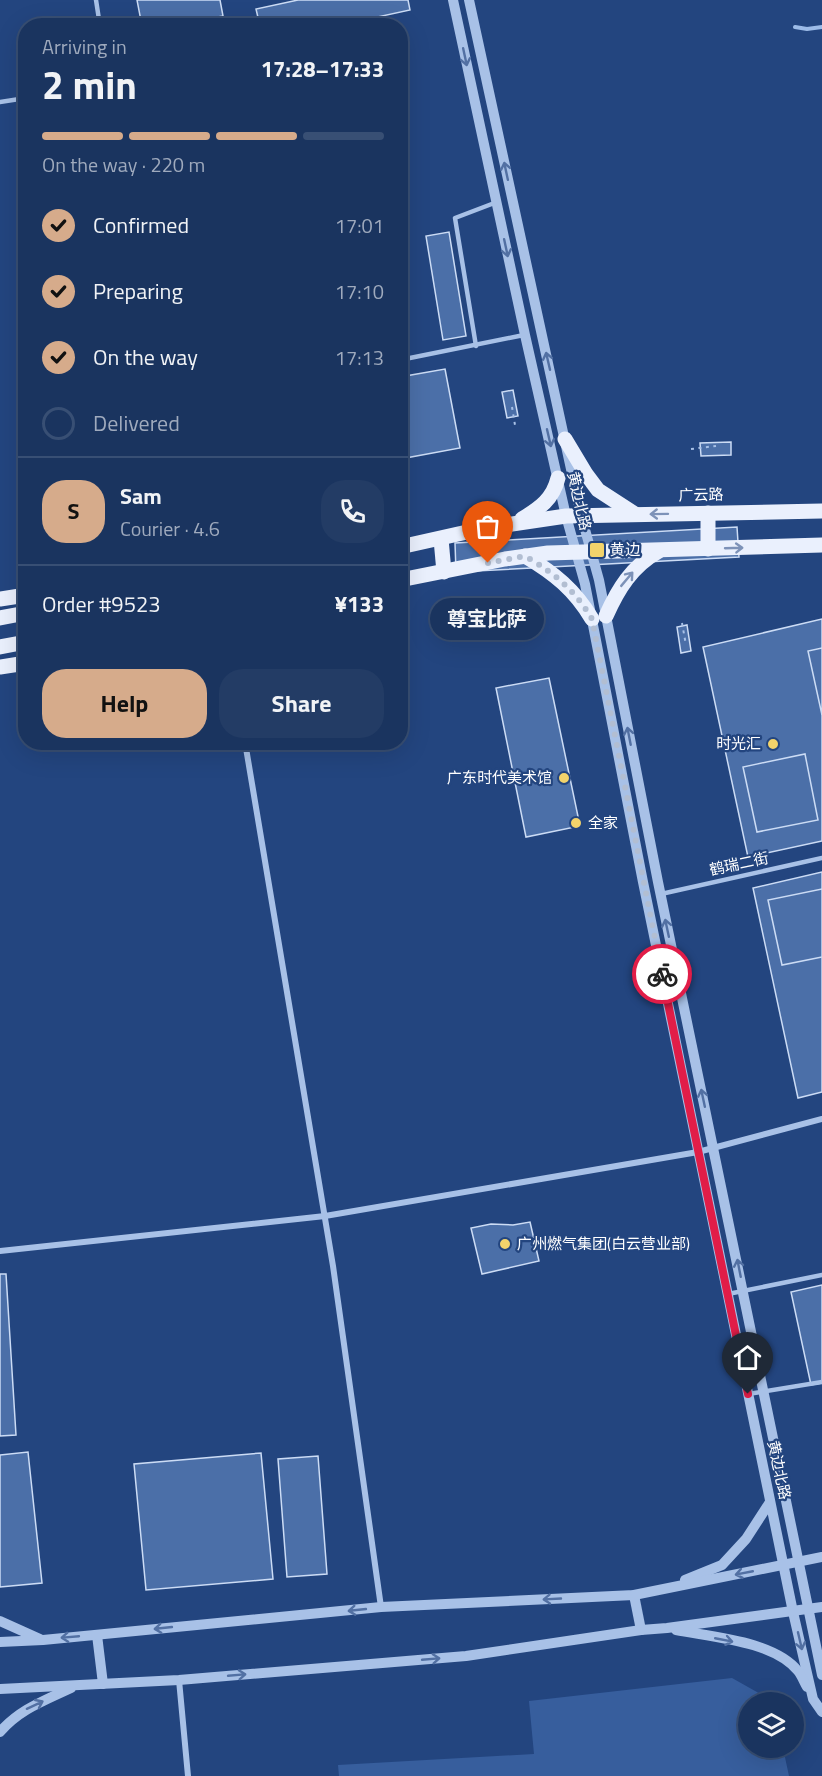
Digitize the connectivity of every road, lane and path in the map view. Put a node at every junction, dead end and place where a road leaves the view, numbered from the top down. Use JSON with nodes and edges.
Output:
{"nodes":[{"id":1,"x":96,"y":0,"type":"edge"},
{"id":2,"x":453,"y":0,"type":"edge"},
{"id":3,"x":469,"y":0,"type":"edge"},
{"id":4,"x":99,"y":18,"type":"edge"},
{"id":5,"x":18,"y":99,"type":"edge"},
{"id":6,"x":0,"y":102,"type":"edge"},
{"id":7,"x":496,"y":202,"type":"junction"},
{"id":8,"x":525,"y":335,"type":"junction"},
{"id":9,"x":476,"y":346,"type":"junction"},
{"id":10,"x":408,"y":359,"type":"edge"},
{"id":11,"x":512,"y":407,"type":"dead end"},
{"id":12,"x":515,"y":424,"type":"dead end"},
{"id":13,"x":564,"y":439,"type":"junction"},
{"id":14,"x":716,"y":446,"type":"dead end"},
{"id":15,"x":691,"y":449,"type":"dead end"},
{"id":16,"x":558,"y":478,"type":"junction"},
{"id":17,"x":822,"y":511,"type":"edge"},
{"id":18,"x":708,"y":513,"type":"junction"},
{"id":19,"x":635,"y":514,"type":"junction"},
{"id":20,"x":574,"y":516,"type":"junction"},
{"id":21,"x":517,"y":522,"type":"junction"},
{"id":22,"x":441,"y":538,"type":"junction"},
{"id":23,"x":408,"y":545,"type":"edge"},
{"id":24,"x":822,"y":545,"type":"edge"},
{"id":25,"x":708,"y":549,"type":"junction"},
{"id":26,"x":659,"y":551,"type":"junction"},
{"id":27,"x":584,"y":552,"type":"junction"},
{"id":28,"x":525,"y":556,"type":"junction"},
{"id":29,"x":444,"y":572,"type":"junction"},
{"id":30,"x":408,"y":579,"type":"edge"},
{"id":31,"x":18,"y":596,"type":"edge"},
{"id":32,"x":0,"y":599,"type":"edge"},
{"id":33,"x":18,"y":615,"type":"edge"},
{"id":34,"x":599,"y":617,"type":"junction"},
{"id":35,"x":0,"y":618,"type":"edge"},
{"id":36,"x":682,"y":623,"type":"dead end"},
{"id":37,"x":18,"y":644,"type":"edge"},
{"id":38,"x":686,"y":645,"type":"dead end"},
{"id":39,"x":0,"y":647,"type":"edge"},
{"id":40,"x":18,"y":664,"type":"edge"},
{"id":41,"x":0,"y":667,"type":"edge"},
{"id":42,"x":245,"y":750,"type":"edge"},
{"id":43,"x":822,"y":858,"type":"edge"},
{"id":44,"x":660,"y":894,"type":"junction"},
{"id":45,"x":693,"y":1047,"type":"junction"},
{"id":46,"x":677,"y":1050,"type":"junction"},
{"id":47,"x":822,"y":1119,"type":"edge"},
{"id":48,"x":714,"y":1149,"type":"junction"},
{"id":49,"x":698,"y":1152,"type":"junction"},
{"id":50,"x":325,"y":1216,"type":"junction"},
{"id":51,"x":0,"y":1251,"type":"edge"},
{"id":52,"x":822,"y":1275,"type":"edge"},
{"id":53,"x":744,"y":1291,"type":"junction"},
{"id":54,"x":728,"y":1294,"type":"junction"},
{"id":55,"x":822,"y":1382,"type":"edge"},
{"id":56,"x":764,"y":1392,"type":"junction"},
{"id":57,"x":748,"y":1394,"type":"junction"},
{"id":58,"x":770,"y":1502,"type":"junction"},
{"id":59,"x":822,"y":1557,"type":"edge"},
{"id":60,"x":798,"y":1562,"type":"junction"},
{"id":61,"x":783,"y":1565,"type":"junction"},
{"id":62,"x":664,"y":1589,"type":"junction"},
{"id":63,"x":634,"y":1595,"type":"junction"},
{"id":64,"x":381,"y":1607,"type":"junction"},
{"id":65,"x":822,"y":1607,"type":"edge"},
{"id":66,"x":809,"y":1609,"type":"junction"},
{"id":67,"x":793,"y":1612,"type":"junction"},
{"id":68,"x":0,"y":1621,"type":"edge"},
{"id":69,"x":667,"y":1628,"type":"junction"},
{"id":70,"x":641,"y":1630,"type":"junction"},
{"id":71,"x":97,"y":1635,"type":"junction"},
{"id":72,"x":43,"y":1640,"type":"junction"},
{"id":73,"x":0,"y":1642,"type":"edge"},
{"id":74,"x":822,"y":1675,"type":"edge"},
{"id":75,"x":179,"y":1680,"type":"junction"},
{"id":76,"x":103,"y":1684,"type":"junction"},
{"id":77,"x":76,"y":1685,"type":"junction"},
{"id":78,"x":0,"y":1689,"type":"edge"},
{"id":79,"x":814,"y":1700,"type":"junction"},
{"id":80,"x":822,"y":1712,"type":"edge"},
{"id":81,"x":0,"y":1732,"type":"edge"},
{"id":82,"x":188,"y":1776,"type":"edge"}],
"edges":[{"from":1,"to":4,"type":"lane"},
{"from":2,"to":7,"type":"street","name":"黄边北路","one_way":true},
{"from":13,"to":3,"type":"street","name":"黄边北路","one_way":true},
{"from":5,"to":6,"type":"lane"},
{"from":7,"to":8,"type":"street","name":"黄边北路","one_way":true},
{"from":7,"to":9,"type":"lane"},
{"from":8,"to":9,"type":"lane"},
{"from":8,"to":16,"type":"street","name":"黄边北路","one_way":true},
{"from":9,"to":10,"type":"lane"},
{"from":11,"to":12,"type":"path"},
{"from":13,"to":19,"type":"main road"},
{"from":13,"to":20,"type":"street","name":"黄边北路"},
{"from":14,"to":15,"type":"path"},
{"from":16,"to":20,"type":"street","name":"黄边北路"},
{"from":16,"to":21,"type":"main road"},
{"from":17,"to":18,"type":"main road","name":"广云路"},
{"from":18,"to":19,"type":"main road","name":"广云路","one_way":true},
{"from":18,"to":25,"type":"main road"},
{"from":19,"to":20,"type":"main road","name":"广云路"},
{"from":20,"to":21,"type":"main road","name":"广云路"},
{"from":20,"to":27,"type":"street","name":"黄边北路"},
{"from":21,"to":22,"type":"main road","name":"广云路"},
{"from":22,"to":23,"type":"main road","name":"广云路"},
{"from":22,"to":29,"type":"main road"},
{"from":25,"to":24,"type":"main road","one_way":true},
{"from":25,"to":26,"type":"main road"},
{"from":26,"to":27,"type":"main road"},
{"from":34,"to":26,"type":"main road","one_way":true},
{"from":27,"to":28,"type":"main road"},
{"from":27,"to":34,"type":"street","name":"黄边北路"},
{"from":28,"to":29,"type":"main road"},
{"from":28,"to":34,"type":"main road"},
{"from":29,"to":30,"type":"main road"},
{"from":31,"to":32,"type":"main road"},
{"from":33,"to":35,"type":"main road"},
{"from":44,"to":34,"type":"street","name":"黄边北路","one_way":true},
{"from":34,"to":46,"type":"street","name":"黄边北路"},
{"from":36,"to":38,"type":"path"},
{"from":37,"to":39,"type":"main road"},
{"from":40,"to":41,"type":"main road"},
{"from":42,"to":50,"type":"street"},
{"from":43,"to":44,"type":"lane","name":"鹤瑞二街"},
{"from":45,"to":44,"type":"street","name":"黄边北路","one_way":true},
{"from":45,"to":46,"type":"street"},
{"from":48,"to":45,"type":"street","name":"黄边北路","one_way":true},
{"from":46,"to":49,"type":"street","name":"黄边北路"},
{"from":47,"to":48,"type":"street"},
{"from":48,"to":49,"type":"street"},
{"from":53,"to":48,"type":"street","name":"黄边北路","one_way":true},
{"from":49,"to":50,"type":"street"},
{"from":49,"to":54,"type":"street","name":"黄边北路"},
{"from":50,"to":51,"type":"street"},
{"from":50,"to":64,"type":"street"},
{"from":52,"to":53,"type":"lane"},
{"from":53,"to":54,"type":"lane"},
{"from":53,"to":56,"type":"street","name":"黄边北路"},
{"from":54,"to":57,"type":"street","name":"黄边北路"},
{"from":55,"to":56,"type":"lane"},
{"from":56,"to":57,"type":"lane"},
{"from":56,"to":60,"type":"street","name":"黄边北路"},
{"from":57,"to":58,"type":"street","name":"黄边北路"},
{"from":58,"to":61,"type":"street","name":"黄边北路"},
{"from":58,"to":62,"type":"street"},
{"from":59,"to":60,"type":"street"},
{"from":60,"to":61,"type":"street"},
{"from":60,"to":66,"type":"street","name":"黄边北路"},
{"from":61,"to":62,"type":"street","one_way":true},
{"from":61,"to":67,"type":"street","name":"黄边北路"},
{"from":62,"to":63,"type":"street"},
{"from":63,"to":64,"type":"street","one_way":true},
{"from":63,"to":70,"type":"street"},
{"from":64,"to":71,"type":"street","one_way":true},
{"from":65,"to":66,"type":"street"},
{"from":66,"to":67,"type":"street"},
{"from":66,"to":74,"type":"street","name":"黄边北路"},
{"from":67,"to":69,"type":"street"},
{"from":67,"to":79,"type":"street","name":"黄边北路","one_way":true},
{"from":68,"to":72,"type":"street"},
{"from":69,"to":70,"type":"street"},
{"from":69,"to":79,"type":"street","one_way":true},
{"from":75,"to":70,"type":"street","one_way":true},
{"from":71,"to":72,"type":"street","one_way":true},
{"from":71,"to":76,"type":"street"},
{"from":72,"to":73,"type":"street"},
{"from":75,"to":76,"type":"street"},
{"from":75,"to":82,"type":"street"},
{"from":76,"to":77,"type":"street"},
{"from":77,"to":78,"type":"street"},
{"from":81,"to":77,"type":"street","one_way":true},
{"from":79,"to":80,"type":"street","name":"黄边北路"}]}
